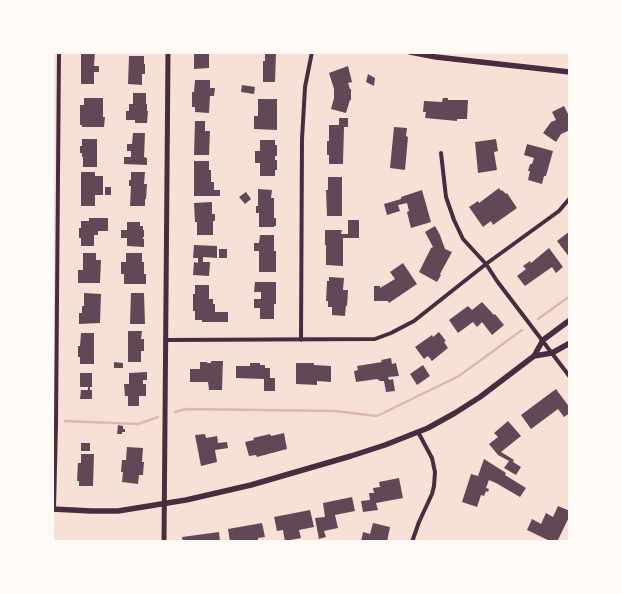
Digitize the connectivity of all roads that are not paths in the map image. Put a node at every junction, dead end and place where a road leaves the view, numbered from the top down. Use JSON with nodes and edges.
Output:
{"nodes":[{"id":1,"x":59,"y":52,"type":"edge"},
{"id":2,"x":168,"y":52,"type":"edge"},
{"id":3,"x":312,"y":52,"type":"edge"},
{"id":4,"x":410,"y":52,"type":"edge"},
{"id":5,"x":436,"y":55,"type":"edge"},
{"id":6,"x":570,"y":72,"type":"edge"},
{"id":7,"x":441,"y":153,"type":"dead end"},
{"id":8,"x":570,"y":198,"type":"edge"},
{"id":9,"x":486,"y":264,"type":"junction"},
{"id":10,"x":570,"y":320,"type":"edge"},
{"id":11,"x":166,"y":340,"type":"junction"},
{"id":12,"x":301,"y":340,"type":"junction"},
{"id":13,"x":543,"y":340,"type":"junction"},
{"id":14,"x":570,"y":343,"type":"edge"},
{"id":15,"x":552,"y":352,"type":"junction"},
{"id":16,"x":534,"y":356,"type":"junction"},
{"id":17,"x":570,"y":377,"type":"edge"},
{"id":18,"x":418,"y":432,"type":"junction"},
{"id":19,"x":165,"y":503,"type":"junction"},
{"id":20,"x":53,"y":509,"type":"edge"},
{"id":21,"x":164,"y":542,"type":"edge"},
{"id":22,"x":412,"y":542,"type":"edge"}],
"edges":[{"from":1,"to":20,"type":"street"},
{"from":2,"to":11,"type":"street"},
{"from":3,"to":12,"type":"street"},
{"from":4,"to":5,"type":"main road"},
{"from":5,"to":6,"type":"main road"},
{"from":7,"to":9,"type":"street"},
{"from":8,"to":9,"type":"street"},
{"from":9,"to":12,"type":"street"},
{"from":9,"to":13,"type":"street"},
{"from":10,"to":13,"type":"main road"},
{"from":11,"to":12,"type":"street"},
{"from":11,"to":19,"type":"street"},
{"from":13,"to":15,"type":"street"},
{"from":13,"to":16,"type":"main road"},
{"from":14,"to":15,"type":"main road"},
{"from":15,"to":16,"type":"main road"},
{"from":15,"to":17,"type":"street"},
{"from":16,"to":18,"type":"main road"},
{"from":18,"to":19,"type":"main road"},
{"from":18,"to":22,"type":"street"},
{"from":19,"to":20,"type":"main road"},
{"from":19,"to":21,"type":"street"}]}
